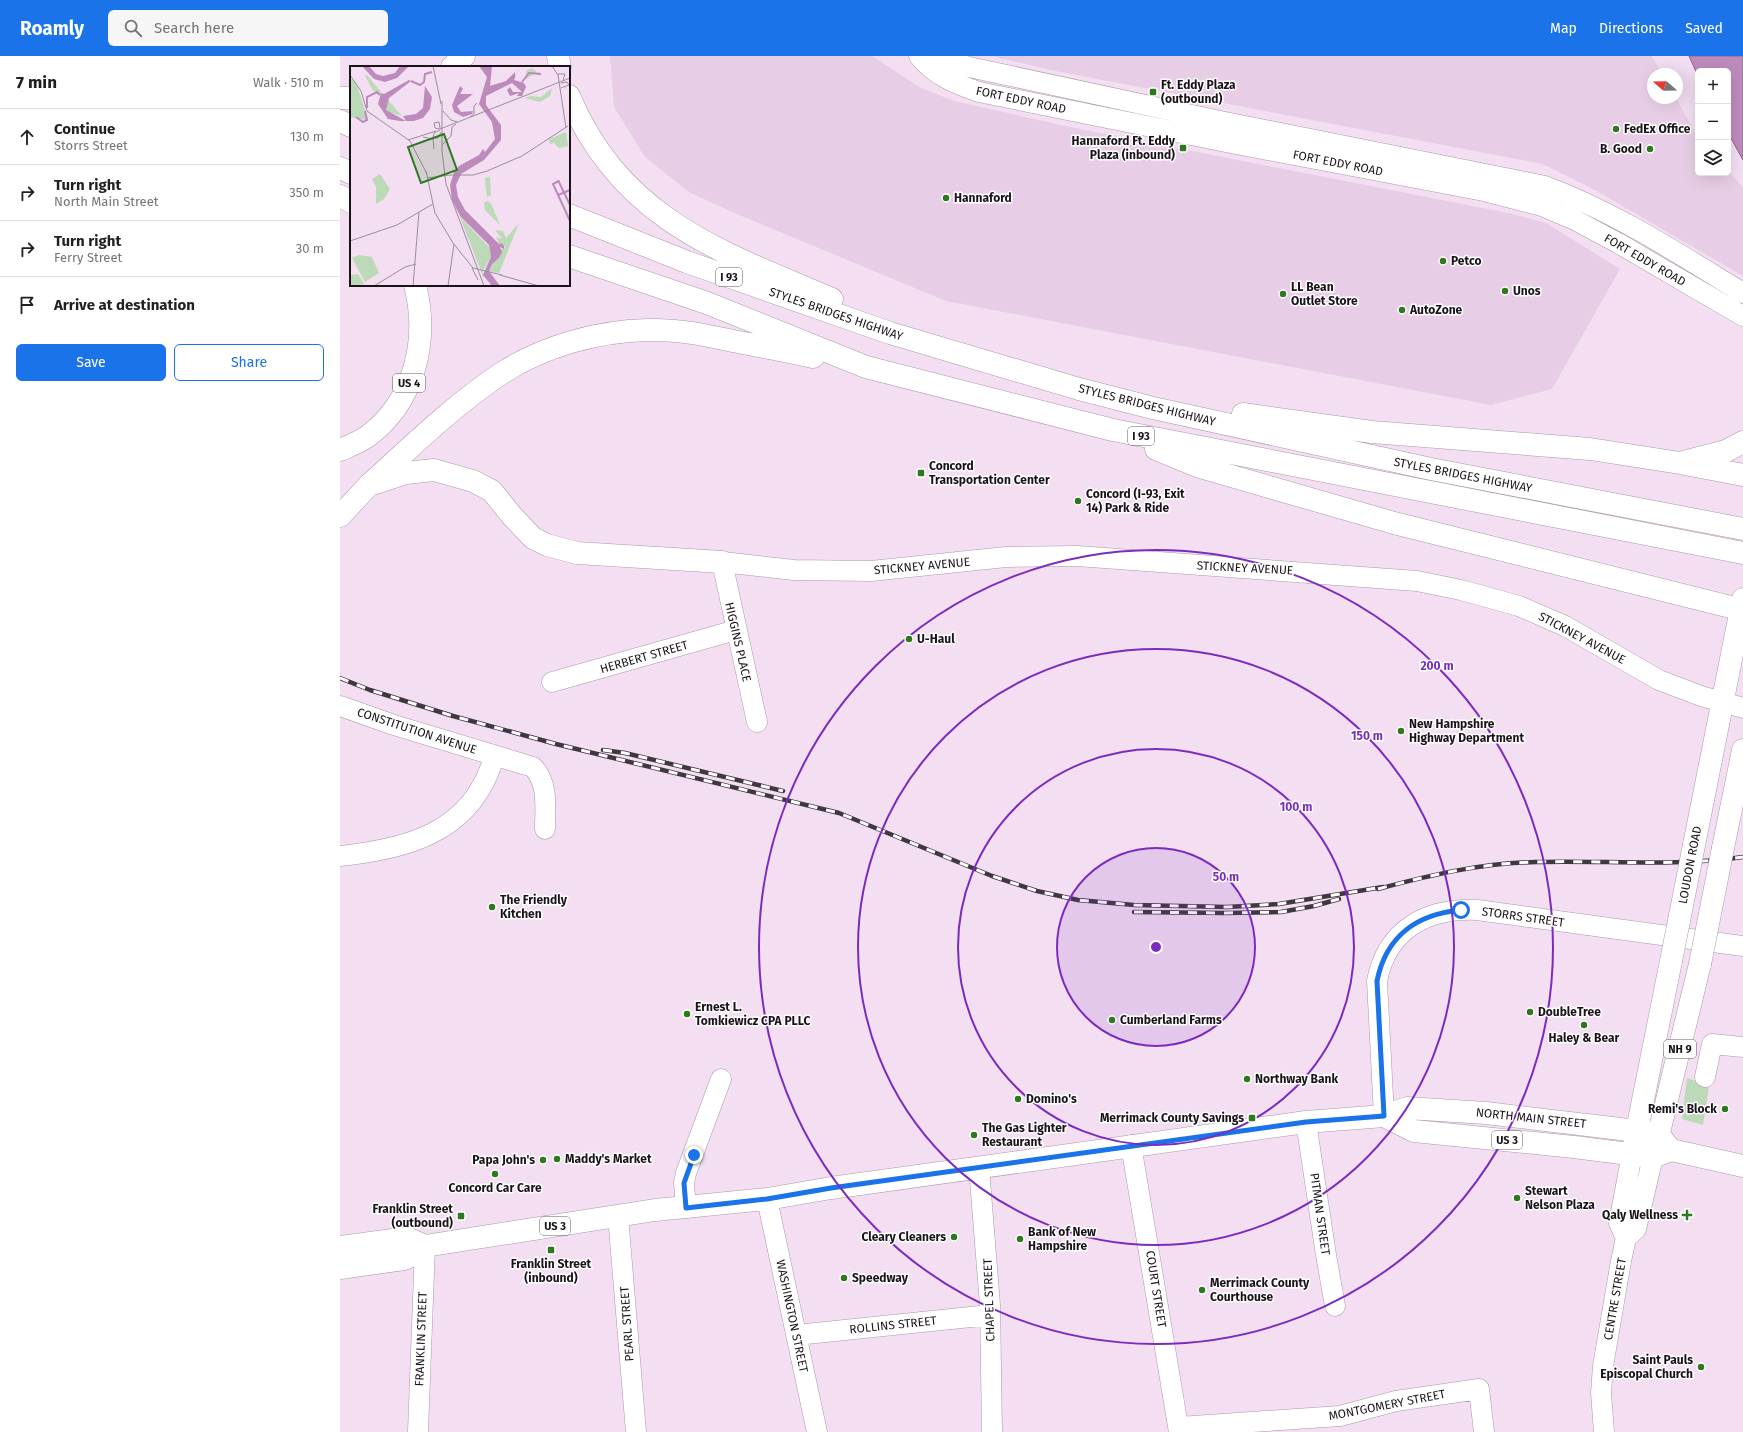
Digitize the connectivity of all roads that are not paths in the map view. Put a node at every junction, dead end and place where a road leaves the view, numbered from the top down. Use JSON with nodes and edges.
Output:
{"nodes":[{"id":1,"x":464,"y":56,"type":"edge"},
{"id":2,"x":558,"y":56,"type":"edge"},
{"id":3,"x":919,"y":56,"type":"edge"},
{"id":4,"x":934,"y":56,"type":"edge"},
{"id":5,"x":453,"y":66,"type":"edge"},
{"id":6,"x":560,"y":66,"type":"edge"},
{"id":7,"x":570,"y":98,"type":"edge"},
{"id":8,"x":340,"y":121,"type":"edge"},
{"id":9,"x":350,"y":126,"type":"edge"},
{"id":10,"x":340,"y":168,"type":"edge"},
{"id":11,"x":350,"y":173,"type":"edge"},
{"id":12,"x":340,"y":196,"type":"edge"},
{"id":13,"x":350,"y":201,"type":"edge"},
{"id":14,"x":570,"y":215,"type":"edge"},
{"id":15,"x":570,"y":256,"type":"edge"},
{"id":16,"x":415,"y":286,"type":"edge"},
{"id":17,"x":1743,"y":293,"type":"edge"},
{"id":18,"x":1743,"y":316,"type":"edge"},
{"id":19,"x":890,"y":333,"type":"junction"},
{"id":20,"x":866,"y":367,"type":"junction"},
{"id":21,"x":1079,"y":389,"type":"junction"},
{"id":22,"x":1113,"y":430,"type":"junction"},
{"id":23,"x":1743,"y":442,"type":"edge"},
{"id":24,"x":340,"y":450,"type":"edge"},
{"id":25,"x":1680,"y":463,"type":"junction"},
{"id":26,"x":1743,"y":475,"type":"edge"},
{"id":27,"x":369,"y":485,"type":"junction"},
{"id":28,"x":340,"y":516,"type":"edge"},
{"id":29,"x":1738,"y":528,"type":"edge"},
{"id":30,"x":1736,"y":552,"type":"edge"},
{"id":31,"x":722,"y":562,"type":"junction"},
{"id":32,"x":1742,"y":606,"type":"edge"},
{"id":33,"x":736,"y":630,"type":"junction"},
{"id":34,"x":552,"y":682,"type":"dead end"},
{"id":35,"x":1722,"y":701,"type":"junction"},
{"id":36,"x":340,"y":706,"type":"edge"},
{"id":37,"x":1743,"y":708,"type":"edge"},
{"id":38,"x":757,"y":722,"type":"dead end"},
{"id":39,"x":1743,"y":750,"type":"edge"},
{"id":40,"x":495,"y":756,"type":"junction"},
{"id":41,"x":544,"y":830,"type":"dead end"},
{"id":42,"x":340,"y":856,"type":"edge"},
{"id":43,"x":1743,"y":946,"type":"edge"},
{"id":44,"x":1743,"y":1047,"type":"edge"},
{"id":45,"x":1705,"y":1078,"type":"dead end"},
{"id":46,"x":720,"y":1079,"type":"dead end"},
{"id":47,"x":1384,"y":1116,"type":"junction"},
{"id":48,"x":1306,"y":1122,"type":"junction"},
{"id":49,"x":1637,"y":1131,"type":"junction"},
{"id":50,"x":1131,"y":1145,"type":"junction"},
{"id":51,"x":1661,"y":1147,"type":"junction"},
{"id":52,"x":1632,"y":1154,"type":"junction"},
{"id":53,"x":1743,"y":1166,"type":"edge"},
{"id":54,"x":979,"y":1168,"type":"junction"},
{"id":55,"x":767,"y":1199,"type":"junction"},
{"id":56,"x":686,"y":1208,"type":"junction"},
{"id":57,"x":618,"y":1216,"type":"junction"},
{"id":58,"x":1626,"y":1238,"type":"junction"},
{"id":59,"x":425,"y":1246,"type":"junction"},
{"id":60,"x":340,"y":1247,"type":"edge"},
{"id":61,"x":340,"y":1268,"type":"edge"},
{"id":62,"x":1335,"y":1306,"type":"dead end"},
{"id":63,"x":990,"y":1315,"type":"junction"},
{"id":64,"x":796,"y":1335,"type":"junction"},
{"id":65,"x":1179,"y":1430,"type":"edge"},
{"id":66,"x":418,"y":1432,"type":"edge"},
{"id":67,"x":636,"y":1432,"type":"edge"},
{"id":68,"x":817,"y":1432,"type":"edge"},
{"id":69,"x":992,"y":1432,"type":"edge"},
{"id":70,"x":1484,"y":1432,"type":"edge"},
{"id":71,"x":1604,"y":1432,"type":"edge"}],
"edges":[{"from":1,"to":5,"type":"main road"},
{"from":2,"to":6,"type":"main road"},
{"from":3,"to":18,"type":"street","name":"FORT EDDY ROAD"},
{"from":4,"to":17,"type":"street","name":"FORT EDDY ROAD"},
{"from":7,"to":19,"type":"main road"},
{"from":8,"to":9,"type":"main road"},
{"from":10,"to":11,"type":"main road"},
{"from":12,"to":13,"type":"main road"},
{"from":14,"to":19,"type":"main road","name":"STYLES BRIDGES HIGHWAY","number":"I 93"},
{"from":15,"to":20,"type":"main road","name":"STYLES BRIDGES HIGHWAY","number":"I 93"},
{"from":16,"to":24,"type":"main road","number":"US 4"},
{"from":19,"to":21,"type":"main road","name":"STYLES BRIDGES HIGHWAY","number":"I 93"},
{"from":20,"to":22,"type":"main road","name":"STYLES BRIDGES HIGHWAY","number":"I 93"},
{"from":20,"to":27,"type":"main road"},
{"from":21,"to":25,"type":"main road"},
{"from":21,"to":29,"type":"main road","name":"STYLES BRIDGES HIGHWAY","number":"I 93"},
{"from":22,"to":30,"type":"main road","name":"STYLES BRIDGES HIGHWAY","number":"I 93"},
{"from":22,"to":32,"type":"main road"},
{"from":23,"to":25,"type":"main road"},
{"from":25,"to":26,"type":"main road"},
{"from":27,"to":28,"type":"main road"},
{"from":27,"to":31,"type":"main road"},
{"from":31,"to":33,"type":"street","name":"HIGGINS PLACE"},
{"from":31,"to":35,"type":"street","name":"STICKNEY AVENUE"},
{"from":32,"to":35,"type":"main road","name":"LOUDON ROAD","number":"NH 9"},
{"from":33,"to":34,"type":"street","name":"HERBERT STREET"},
{"from":33,"to":38,"type":"street","name":"HIGGINS PLACE"},
{"from":35,"to":37,"type":"street","name":"STICKNEY AVENUE"},
{"from":35,"to":49,"type":"main road","name":"LOUDON ROAD","number":"NH 9","bridge":true},
{"from":36,"to":40,"type":"street","name":"CONSTITUTION AVENUE"},
{"from":39,"to":51,"type":"main road","number":"NH 9","bridge":true},
{"from":40,"to":41,"type":"street","name":"CONSTITUTION AVENUE"},
{"from":40,"to":42,"type":"street"},
{"from":43,"to":47,"type":"street","name":"STORRS STREET"},
{"from":44,"to":45,"type":"street"},
{"from":46,"to":56,"type":"street"},
{"from":47,"to":48,"type":"main road","name":"NORTH MAIN STREET","number":"US 3"},
{"from":47,"to":49,"type":"main road","name":"NORTH MAIN STREET","number":"US 3"},
{"from":47,"to":52,"type":"main road","name":"NORTH MAIN STREET","number":"US 3"},
{"from":48,"to":50,"type":"main road","name":"NORTH MAIN STREET","number":"US 3"},
{"from":48,"to":62,"type":"street","name":"PITMAN STREET"},
{"from":49,"to":51,"type":"main road","name":"NORTH MAIN STREET","number":"US 3"},
{"from":49,"to":52,"type":"main road","name":"CENTRE STREET","number":"NH 9"},
{"from":50,"to":54,"type":"main road","name":"NORTH MAIN STREET","number":"US 3"},
{"from":50,"to":65,"type":"street","name":"COURT STREET"},
{"from":51,"to":52,"type":"main road","name":"NORTH MAIN STREET","number":"US 3"},
{"from":51,"to":53,"type":"main road","name":"NORTH MAIN STREET","number":"US 3"},
{"from":51,"to":58,"type":"street","name":"CENTRE STREET"},
{"from":52,"to":58,"type":"street","name":"CENTRE STREET"},
{"from":54,"to":55,"type":"main road","name":"NORTH MAIN STREET","number":"US 3"},
{"from":54,"to":63,"type":"street","name":"CHAPEL STREET"},
{"from":55,"to":56,"type":"main road","name":"NORTH MAIN STREET","number":"US 3"},
{"from":55,"to":64,"type":"street","name":"WASHINGTON STREET"},
{"from":56,"to":57,"type":"main road","name":"NORTH MAIN STREET","number":"US 3"},
{"from":57,"to":59,"type":"main road","name":"NORTH MAIN STREET","number":"US 3"},
{"from":57,"to":67,"type":"street","name":"PEARL STREET"},
{"from":58,"to":71,"type":"street","name":"CENTRE STREET"},
{"from":59,"to":60,"type":"main road"},
{"from":59,"to":61,"type":"main road","name":"NORTH MAIN STREET","number":"US 3"},
{"from":59,"to":66,"type":"street","name":"FRANKLIN STREET"},
{"from":63,"to":64,"type":"street","name":"ROLLINS STREET"},
{"from":63,"to":69,"type":"street","name":"CHAPEL STREET"},
{"from":64,"to":68,"type":"street","name":"WASHINGTON STREET"},
{"from":65,"to":70,"type":"street","name":"MONTGOMERY STREET"}]}
